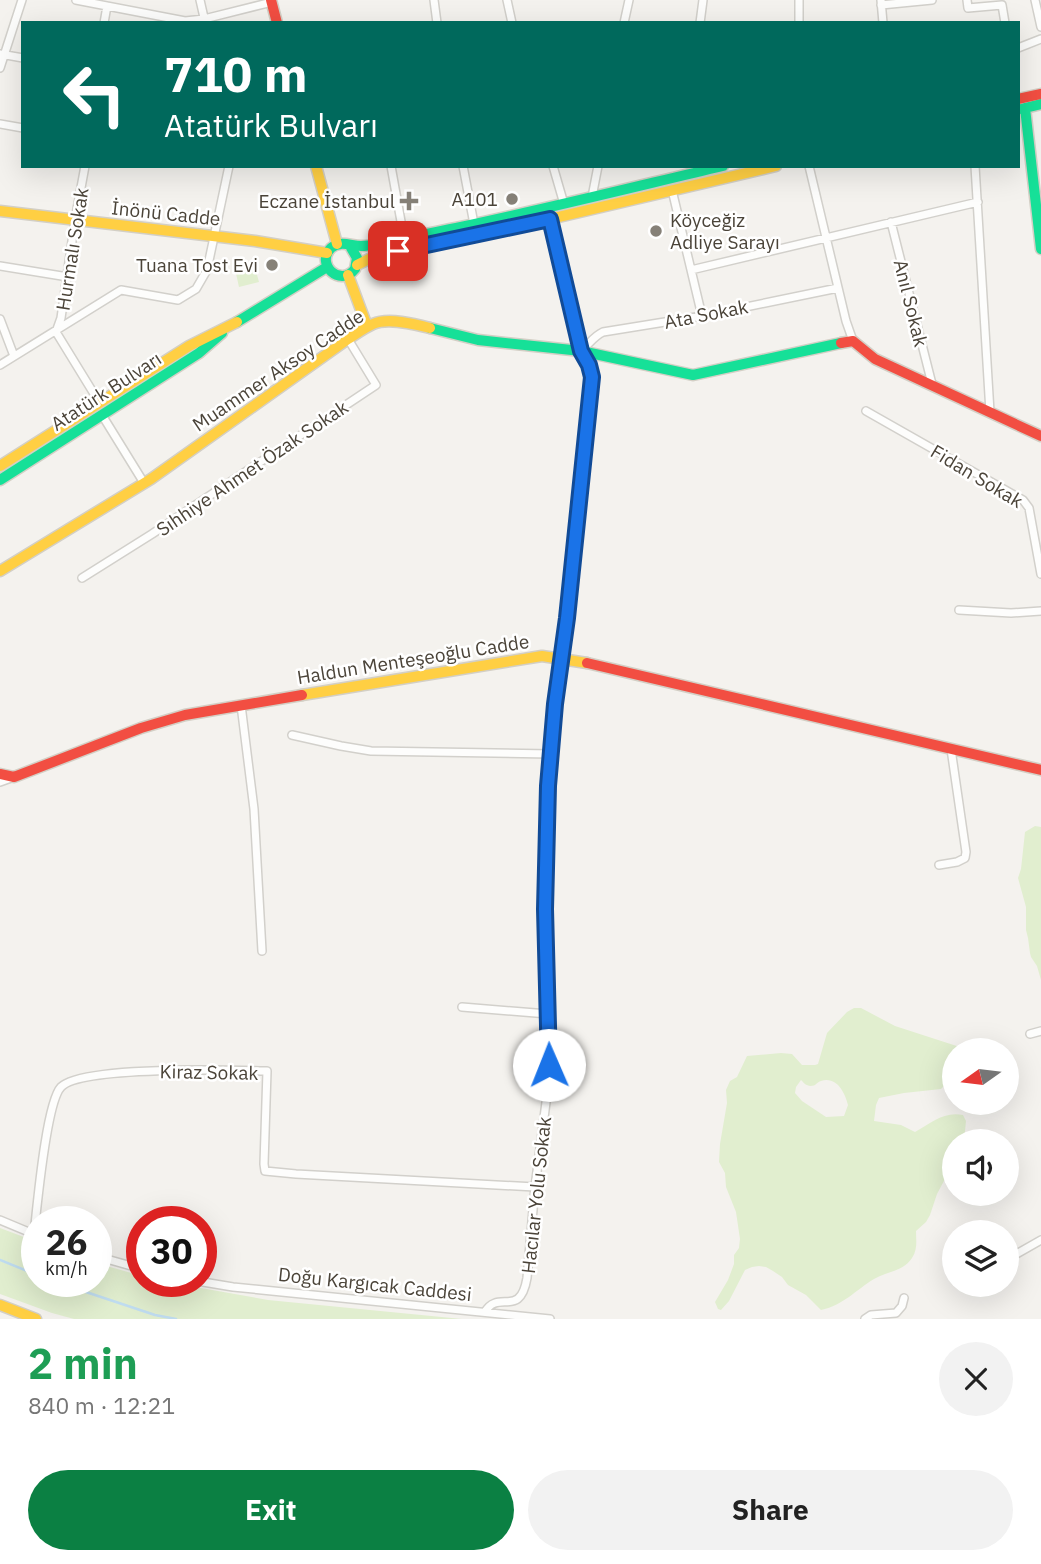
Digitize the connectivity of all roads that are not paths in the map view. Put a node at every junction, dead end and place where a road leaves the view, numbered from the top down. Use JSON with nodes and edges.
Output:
{"nodes":[{"id":1,"x":22,"y":0,"type":"edge"},
{"id":2,"x":76,"y":0,"type":"edge"},
{"id":3,"x":200,"y":0,"type":"edge"},
{"id":4,"x":434,"y":0,"type":"edge"},
{"id":5,"x":507,"y":0,"type":"edge"},
{"id":6,"x":629,"y":0,"type":"edge"},
{"id":7,"x":703,"y":0,"type":"edge"},
{"id":8,"x":799,"y":0,"type":"edge"},
{"id":9,"x":932,"y":0,"type":"edge"},
{"id":10,"x":967,"y":0,"type":"edge"},
{"id":11,"x":1035,"y":0,"type":"edge"},
{"id":12,"x":272,"y":1,"type":"edge"},
{"id":13,"x":881,"y":3,"type":"edge"},
{"id":14,"x":107,"y":6,"type":"junction"},
{"id":15,"x":104,"y":21,"type":"edge"},
{"id":16,"x":205,"y":21,"type":"edge"},
{"id":17,"x":277,"y":21,"type":"edge"},
{"id":18,"x":438,"y":21,"type":"edge"},
{"id":19,"x":512,"y":21,"type":"edge"},
{"id":20,"x":624,"y":21,"type":"edge"},
{"id":21,"x":700,"y":21,"type":"edge"},
{"id":22,"x":799,"y":21,"type":"edge"},
{"id":23,"x":883,"y":21,"type":"edge"},
{"id":24,"x":1005,"y":21,"type":"edge"},
{"id":25,"x":1041,"y":27,"type":"edge"},
{"id":26,"x":1041,"y":39,"type":"edge"},
{"id":27,"x":1020,"y":47,"type":"edge"},
{"id":28,"x":3,"y":54,"type":"edge"},
{"id":29,"x":21,"y":58,"type":"edge"},
{"id":30,"x":0,"y":68,"type":"edge"},
{"id":31,"x":1041,"y":94,"type":"edge"},
{"id":32,"x":1041,"y":104,"type":"edge"},
{"id":33,"x":1021,"y":106,"type":"edge"},
{"id":34,"x":0,"y":124,"type":"edge"},
{"id":35,"x":21,"y":128,"type":"edge"},
{"id":36,"x":85,"y":168,"type":"edge"},
{"id":37,"x":229,"y":168,"type":"edge"},
{"id":38,"x":317,"y":168,"type":"edge"},
{"id":39,"x":391,"y":168,"type":"edge"},
{"id":40,"x":463,"y":168,"type":"edge"},
{"id":41,"x":554,"y":168,"type":"edge"},
{"id":42,"x":598,"y":168,"type":"edge"},
{"id":43,"x":714,"y":168,"type":"edge"},
{"id":44,"x":767,"y":168,"type":"edge"},
{"id":45,"x":809,"y":168,"type":"edge"},
{"id":46,"x":975,"y":168,"type":"edge"},
{"id":47,"x":673,"y":190,"type":"junction"},
{"id":48,"x":592,"y":197,"type":"junction"},
{"id":49,"x":978,"y":202,"type":"junction"},
{"id":50,"x":564,"y":204,"type":"junction"},
{"id":51,"x":0,"y":211,"type":"edge"},
{"id":52,"x":550,"y":219,"type":"junction"},
{"id":53,"x":75,"y":220,"type":"junction"},
{"id":54,"x":891,"y":222,"type":"junction"},
{"id":55,"x":474,"y":224,"type":"junction"},
{"id":56,"x":1040,"y":228,"type":"edge"},
{"id":57,"x":215,"y":236,"type":"junction"},
{"id":58,"x":404,"y":238,"type":"junction"},
{"id":59,"x":825,"y":238,"type":"junction"},
{"id":60,"x":337,"y":244,"type":"junction"},
{"id":61,"x":350,"y":246,"type":"junction"},
{"id":62,"x":1041,"y":250,"type":"edge"},
{"id":63,"x":327,"y":253,"type":"junction"},
{"id":64,"x":357,"y":265,"type":"junction"},
{"id":65,"x":0,"y":266,"type":"edge"},
{"id":66,"x":327,"y":267,"type":"junction"},
{"id":67,"x":691,"y":270,"type":"junction"},
{"id":68,"x":348,"y":275,"type":"junction"},
{"id":69,"x":68,"y":277,"type":"junction"},
{"id":70,"x":838,"y":288,"type":"junction"},
{"id":71,"x":702,"y":316,"type":"junction"},
{"id":72,"x":0,"y":319,"type":"edge"},
{"id":73,"x":228,"y":327,"type":"junction"},
{"id":74,"x":366,"y":327,"type":"junction"},
{"id":75,"x":56,"y":332,"type":"junction"},
{"id":76,"x":348,"y":339,"type":"junction"},
{"id":77,"x":853,"y":341,"type":"junction"},
{"id":78,"x":581,"y":351,"type":"junction"},
{"id":79,"x":14,"y":356,"type":"junction"},
{"id":80,"x":0,"y":365,"type":"edge"},
{"id":81,"x":932,"y":384,"type":"junction"},
{"id":82,"x":99,"y":402,"type":"junction"},
{"id":83,"x":866,"y":411,"type":"dead end"},
{"id":84,"x":990,"y":412,"type":"junction"},
{"id":85,"x":102,"y":415,"type":"junction"},
{"id":86,"x":1041,"y":436,"type":"edge"},
{"id":87,"x":0,"y":466,"type":"edge"},
{"id":88,"x":0,"y":480,"type":"edge"},
{"id":89,"x":144,"y":483,"type":"junction"},
{"id":90,"x":0,"y":571,"type":"edge"},
{"id":91,"x":1041,"y":574,"type":"edge"},
{"id":92,"x":82,"y":578,"type":"dead end"},
{"id":93,"x":959,"y":610,"type":"dead end"},
{"id":94,"x":1041,"y":611,"type":"edge"},
{"id":95,"x":561,"y":658,"type":"junction"},
{"id":96,"x":241,"y":705,"type":"junction"},
{"id":97,"x":292,"y":735,"type":"dead end"},
{"id":98,"x":951,"y":749,"type":"junction"},
{"id":99,"x":551,"y":754,"type":"junction"},
{"id":100,"x":1041,"y":770,"type":"edge"},
{"id":101,"x":0,"y":774,"type":"edge"},
{"id":102,"x":14,"y":777,"type":"junction"},
{"id":103,"x":0,"y":782,"type":"edge"},
{"id":104,"x":939,"y":865,"type":"dead end"},
{"id":105,"x":261,"y":951,"type":"dead end"},
{"id":106,"x":462,"y":1007,"type":"dead end"},
{"id":107,"x":548,"y":1014,"type":"junction"},
{"id":108,"x":1041,"y":1031,"type":"edge"},
{"id":109,"x":1030,"y":1034,"type":"dead end"},
{"id":110,"x":535,"y":1187,"type":"junction"},
{"id":111,"x":38,"y":1206,"type":"edge"},
{"id":112,"x":0,"y":1220,"type":"edge"},
{"id":113,"x":21,"y":1229,"type":"edge"},
{"id":114,"x":1041,"y":1240,"type":"edge"},
{"id":115,"x":1019,"y":1253,"type":"edge"},
{"id":116,"x":217,"y":1284,"type":"edge"},
{"id":117,"x":904,"y":1298,"type":"dead end"},
{"id":118,"x":0,"y":1304,"type":"edge"},
{"id":119,"x":485,"y":1312,"type":"junction"},
{"id":120,"x":36,"y":1319,"type":"edge"},
{"id":121,"x":550,"y":1319,"type":"edge"},
{"id":122,"x":865,"y":1319,"type":"edge"}],
"edges":[{"from":1,"to":28,"type":"street"},
{"from":2,"to":14,"type":"street"},
{"from":3,"to":16,"type":"street"},
{"from":4,"to":18,"type":"street"},
{"from":5,"to":19,"type":"street"},
{"from":6,"to":20,"type":"street"},
{"from":7,"to":21,"type":"street"},
{"from":8,"to":22,"type":"street"},
{"from":9,"to":13,"type":"street"},
{"from":10,"to":24,"type":"street"},
{"from":11,"to":25,"type":"street"},
{"from":12,"to":16,"type":"street"},
{"from":12,"to":17,"type":"street"},
{"from":13,"to":23,"type":"street"},
{"from":14,"to":15,"type":"street"},
{"from":14,"to":16,"type":"street"},
{"from":26,"to":27,"type":"street"},
{"from":28,"to":29,"type":"street"},
{"from":28,"to":30,"type":"street"},
{"from":31,"to":33,"type":"street"},
{"from":32,"to":33,"type":"street"},
{"from":33,"to":56,"type":"street"},
{"from":34,"to":35,"type":"street"},
{"from":36,"to":53,"type":"street","name":"Hurmalı Sokak"},
{"from":37,"to":57,"type":"street"},
{"from":38,"to":60,"type":"street"},
{"from":39,"to":58,"type":"street"},
{"from":40,"to":55,"type":"street"},
{"from":41,"to":50,"type":"street"},
{"from":42,"to":48,"type":"street"},
{"from":43,"to":48,"type":"street"},
{"from":44,"to":47,"type":"street"},
{"from":45,"to":59,"type":"street"},
{"from":46,"to":49,"type":"street"},
{"from":47,"to":52,"type":"street"},
{"from":47,"to":67,"type":"street"},
{"from":48,"to":50,"type":"street"},
{"from":49,"to":54,"type":"street"},
{"from":49,"to":84,"type":"street"},
{"from":50,"to":55,"type":"street"},
{"from":51,"to":53,"type":"street","name":"İnönü Cadde"},
{"from":52,"to":64,"type":"street"},
{"from":52,"to":78,"type":"street","name":"Hacılar Yolu Sokak"},
{"from":53,"to":57,"type":"street","name":"İnönü Cadde"},
{"from":53,"to":69,"type":"street","name":"Hurmalı Sokak"},
{"from":54,"to":59,"type":"street"},
{"from":54,"to":81,"type":"street","name":"Anıl Sokak"},
{"from":55,"to":58,"type":"street"},
{"from":56,"to":62,"type":"street"},
{"from":57,"to":63,"type":"street","name":"İnönü Cadde"},
{"from":57,"to":75,"type":"street"},
{"from":58,"to":61,"type":"street"},
{"from":59,"to":67,"type":"street"},
{"from":59,"to":70,"type":"street"},
{"from":60,"to":61,"type":"street"},
{"from":60,"to":63,"type":"street"},
{"from":61,"to":64,"type":"street"},
{"from":63,"to":66,"type":"street"},
{"from":64,"to":68,"type":"street"},
{"from":65,"to":69,"type":"street"},
{"from":66,"to":68,"type":"street"},
{"from":66,"to":73,"type":"street","name":"Atatürk Bulvarı"},
{"from":67,"to":71,"type":"street"},
{"from":68,"to":74,"type":"street"},
{"from":69,"to":75,"type":"street","name":"Hurmalı Sokak"},
{"from":70,"to":71,"type":"street","name":"Ata Sokak"},
{"from":70,"to":77,"type":"street"},
{"from":71,"to":78,"type":"street","name":"Ata Sokak"},
{"from":72,"to":79,"type":"street"},
{"from":73,"to":82,"type":"street","name":"Atatürk Bulvarı"},
{"from":73,"to":85,"type":"street","name":"Atatürk Bulvarı"},
{"from":74,"to":76,"type":"street","name":"Muammer Aksoy Cadde"},
{"from":74,"to":78,"type":"street","name":"Muammer Aksoy Cadde"},
{"from":75,"to":79,"type":"street"},
{"from":75,"to":82,"type":"street","name":"Hurmalı Sokak"},
{"from":76,"to":89,"type":"street","name":"Muammer Aksoy Cadde"},
{"from":76,"to":92,"type":"street","name":"Sıhhiye Ahmet Özak Sokak"},
{"from":77,"to":78,"type":"street","name":"Muammer Aksoy Cadde"},
{"from":77,"to":81,"type":"street"},
{"from":78,"to":95,"type":"street","name":"Hacılar Yolu Sokak"},
{"from":79,"to":80,"type":"street"},
{"from":81,"to":84,"type":"street"},
{"from":82,"to":87,"type":"street","name":"Atatürk Bulvarı"},
{"from":83,"to":91,"type":"street","name":"Fidan Sokak"},
{"from":84,"to":86,"type":"street"},
{"from":85,"to":88,"type":"street","name":"Atatürk Bulvarı"},
{"from":85,"to":89,"type":"street"},
{"from":89,"to":90,"type":"street","name":"Muammer Aksoy Cadde"},
{"from":93,"to":94,"type":"street"},
{"from":95,"to":96,"type":"street","name":"Haldun Menteşeoğlu Cadde"},
{"from":95,"to":98,"type":"street","name":"Haldun Menteşeoğlu Cadde"},
{"from":95,"to":99,"type":"street","name":"Hacılar Yolu Sokak"},
{"from":96,"to":102,"type":"street","name":"Haldun Menteşeoğlu Cadde"},
{"from":96,"to":105,"type":"street"},
{"from":97,"to":99,"type":"street"},
{"from":98,"to":100,"type":"street","name":"Haldun Menteşeoğlu Cadde"},
{"from":98,"to":104,"type":"street"},
{"from":99,"to":107,"type":"street","name":"Hacılar Yolu Sokak"},
{"from":101,"to":102,"type":"street"},
{"from":102,"to":103,"type":"street"},
{"from":106,"to":107,"type":"street"},
{"from":107,"to":110,"type":"street","name":"Hacılar Yolu Sokak"},
{"from":108,"to":109,"type":"street"},
{"from":110,"to":111,"type":"street","name":"Kiraz Sokak"},
{"from":110,"to":119,"type":"street","name":"Hacılar Yolu Sokak"},
{"from":112,"to":113,"type":"street"},
{"from":114,"to":115,"type":"street"},
{"from":116,"to":119,"type":"street","name":"Doğu Kargıcak Caddesi"},
{"from":117,"to":122,"type":"street"},
{"from":118,"to":120,"type":"street"},
{"from":119,"to":121,"type":"street","name":"Doğu Kargıcak Caddesi"}]}
